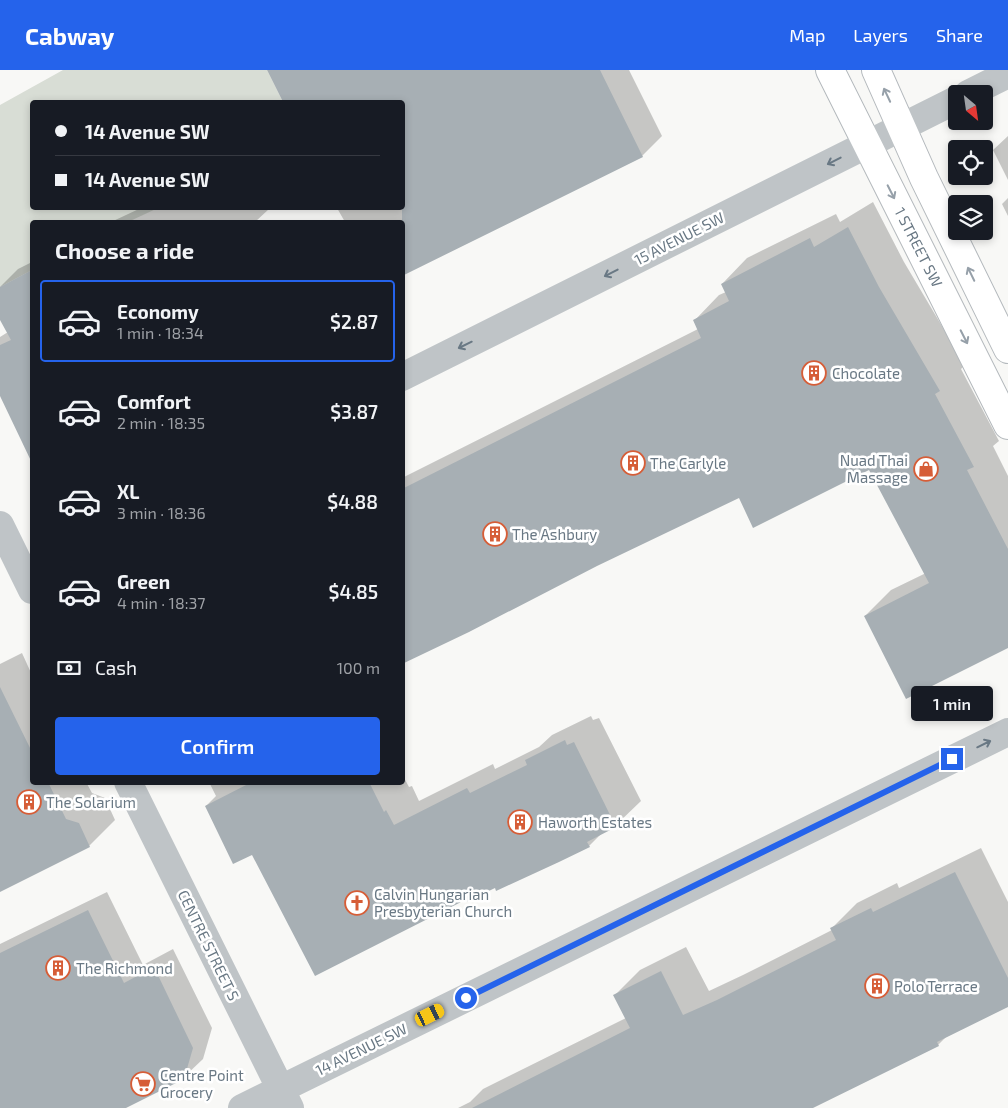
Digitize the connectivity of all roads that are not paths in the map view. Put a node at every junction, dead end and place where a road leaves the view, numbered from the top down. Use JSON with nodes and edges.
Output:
{"nodes":[{"id":1,"x":830,"y":70,"type":"edge"},
{"id":2,"x":876,"y":70,"type":"edge"},
{"id":3,"x":1008,"y":74,"type":"edge"},
{"id":4,"x":986,"y":85,"type":"edge"},
{"id":5,"x":948,"y":104,"type":"edge"},
{"id":6,"x":902,"y":127,"type":"junction"},
{"id":7,"x":867,"y":144,"type":"junction"},
{"id":8,"x":1008,"y":349,"type":"edge"},
{"id":9,"x":405,"y":375,"type":"edge"},
{"id":10,"x":1008,"y":425,"type":"edge"},
{"id":11,"x":0,"y":525,"type":"edge"},
{"id":12,"x":22,"y":575,"type":"edge"},
{"id":13,"x":1008,"y":732,"type":"edge"},
{"id":14,"x":129,"y":785,"type":"edge"},
{"id":15,"x":285,"y":1099,"type":"edge"},
{"id":16,"x":242,"y":1108,"type":"edge"}],
"edges":[{"from":1,"to":7,"type":"street","name":"1 STREET SW"},
{"from":6,"to":2,"type":"street","one_way":true},
{"from":3,"to":4,"type":"street"},
{"from":5,"to":6,"type":"street","name":"15 AVENUE SW"},
{"from":6,"to":7,"type":"street","name":"15 AVENUE SW"},
{"from":8,"to":6,"type":"street","one_way":true},
{"from":7,"to":9,"type":"street","name":"15 AVENUE SW","one_way":true},
{"from":7,"to":10,"type":"street","name":"1 STREET SW","one_way":true},
{"from":11,"to":12,"type":"street"},
{"from":15,"to":13,"type":"street","name":"14 AVENUE SW","one_way":true},
{"from":14,"to":15,"type":"street","name":"CENTRE STREET S"},
{"from":15,"to":16,"type":"street","name":"14 AVENUE SW"}]}
